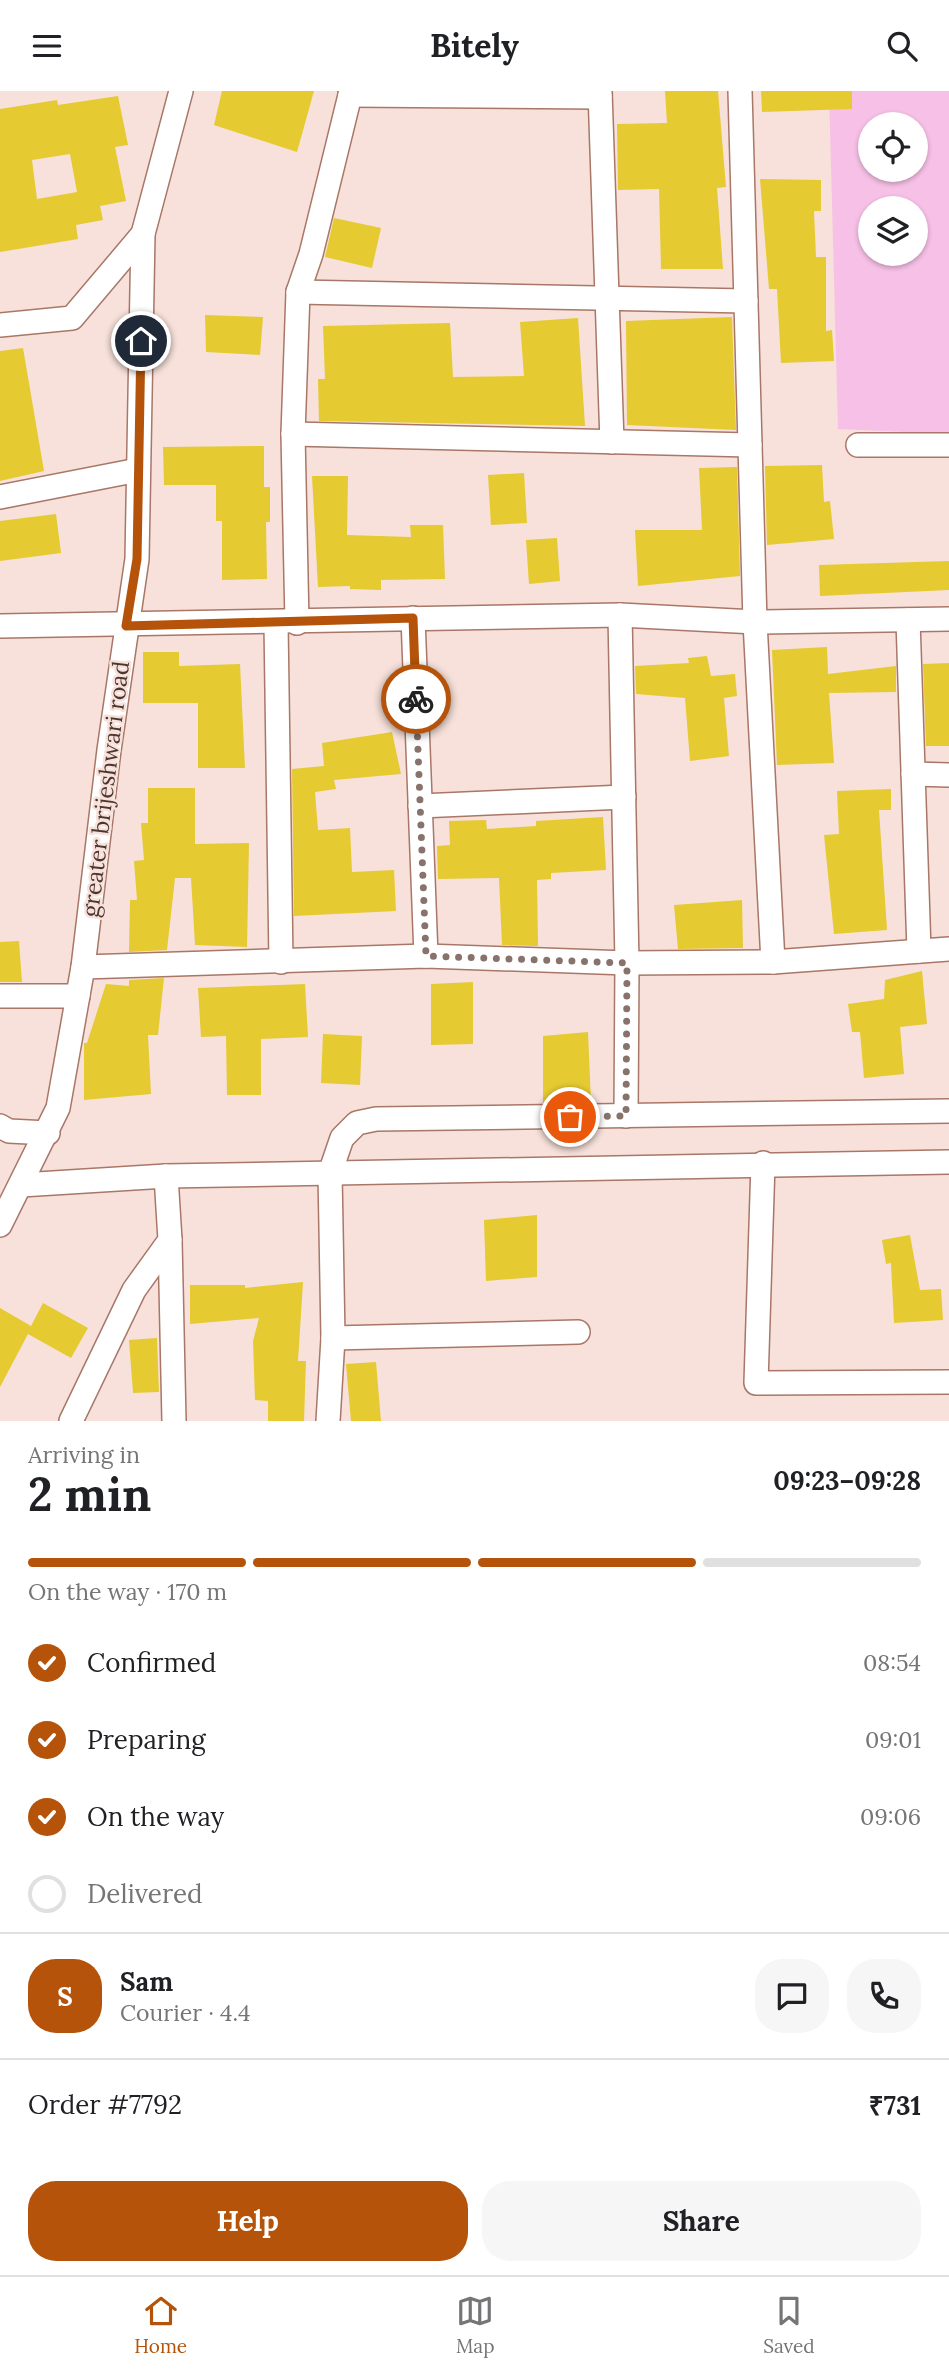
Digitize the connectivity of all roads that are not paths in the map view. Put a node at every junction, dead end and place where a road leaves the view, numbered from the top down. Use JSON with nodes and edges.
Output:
{"nodes":[{"id":1,"x":181,"y":91,"type":"edge"},
{"id":2,"x":740,"y":91,"type":"edge"},
{"id":3,"x":351,"y":93,"type":"edge"},
{"id":4,"x":600,"y":94,"type":"edge"},
{"id":5,"x":142,"y":234,"type":"junction"},
{"id":6,"x":299,"y":292,"type":"junction"},
{"id":7,"x":609,"y":299,"type":"junction"},
{"id":8,"x":746,"y":301,"type":"junction"},
{"id":9,"x":0,"y":325,"type":"edge"},
{"id":10,"x":293,"y":434,"type":"junction"},
{"id":11,"x":612,"y":442,"type":"junction"},
{"id":12,"x":750,"y":445,"type":"junction"},
{"id":13,"x":858,"y":445,"type":"dead end"},
{"id":14,"x":949,"y":445,"type":"edge"},
{"id":15,"x":138,"y":470,"type":"junction"},
{"id":16,"x":0,"y":497,"type":"edge"},
{"id":17,"x":620,"y":615,"type":"junction"},
{"id":18,"x":413,"y":618,"type":"junction"},
{"id":19,"x":949,"y":618,"type":"edge"},
{"id":20,"x":908,"y":620,"type":"junction"},
{"id":21,"x":755,"y":622,"type":"junction"},
{"id":22,"x":286,"y":623,"type":"junction"},
{"id":23,"x":0,"y":626,"type":"edge"},
{"id":24,"x":126,"y":626,"type":"junction"},
{"id":25,"x":913,"y":774,"type":"junction"},
{"id":26,"x":949,"y":775,"type":"edge"},
{"id":27,"x":624,"y":797,"type":"junction"},
{"id":28,"x":421,"y":806,"type":"junction"},
{"id":29,"x":949,"y":949,"type":"edge"},
{"id":30,"x":919,"y":951,"type":"junction"},
{"id":31,"x":426,"y":956,"type":"junction"},
{"id":32,"x":773,"y":961,"type":"junction"},
{"id":33,"x":281,"y":962,"type":"junction"},
{"id":34,"x":627,"y":963,"type":"junction"},
{"id":35,"x":83,"y":967,"type":"junction"},
{"id":36,"x":0,"y":996,"type":"edge"},
{"id":37,"x":78,"y":996,"type":"junction"},
{"id":38,"x":949,"y":1111,"type":"edge"},
{"id":39,"x":626,"y":1116,"type":"junction"},
{"id":40,"x":1,"y":1128,"type":"edge"},
{"id":41,"x":48,"y":1133,"type":"junction"},
{"id":42,"x":949,"y":1161,"type":"edge"},
{"id":43,"x":763,"y":1163,"type":"junction"},
{"id":44,"x":330,"y":1173,"type":"junction"},
{"id":45,"x":166,"y":1176,"type":"junction"},
{"id":46,"x":22,"y":1185,"type":"junction"},
{"id":47,"x":0,"y":1225,"type":"edge"},
{"id":48,"x":170,"y":1240,"type":"junction"},
{"id":49,"x":578,"y":1332,"type":"dead end"},
{"id":50,"x":333,"y":1338,"type":"junction"},
{"id":51,"x":949,"y":1382,"type":"edge"},
{"id":52,"x":71,"y":1421,"type":"edge"},
{"id":53,"x":174,"y":1421,"type":"edge"},
{"id":54,"x":328,"y":1421,"type":"edge"}],
"edges":[{"from":1,"to":5,"type":"street","name":"greater brijeshwari road"},
{"from":2,"to":8,"type":"street"},
{"from":3,"to":4,"type":"street"},
{"from":3,"to":6,"type":"street"},
{"from":4,"to":7,"type":"street"},
{"from":5,"to":9,"type":"street"},
{"from":5,"to":15,"type":"street","name":"greater brijeshwari road"},
{"from":6,"to":7,"type":"street"},
{"from":6,"to":10,"type":"street"},
{"from":7,"to":8,"type":"street"},
{"from":7,"to":11,"type":"street"},
{"from":8,"to":12,"type":"street"},
{"from":10,"to":11,"type":"street"},
{"from":10,"to":22,"type":"street"},
{"from":11,"to":12,"type":"street"},
{"from":12,"to":21,"type":"street"},
{"from":13,"to":14,"type":"street"},
{"from":15,"to":16,"type":"street"},
{"from":15,"to":24,"type":"street","name":"greater brijeshwari road"},
{"from":17,"to":18,"type":"street"},
{"from":17,"to":21,"type":"street"},
{"from":17,"to":27,"type":"street"},
{"from":18,"to":22,"type":"street"},
{"from":18,"to":28,"type":"street"},
{"from":19,"to":20,"type":"street"},
{"from":20,"to":21,"type":"street"},
{"from":20,"to":25,"type":"street"},
{"from":21,"to":32,"type":"street"},
{"from":22,"to":24,"type":"street"},
{"from":22,"to":33,"type":"street"},
{"from":23,"to":24,"type":"street"},
{"from":24,"to":35,"type":"street","name":"greater brijeshwari road"},
{"from":25,"to":26,"type":"street"},
{"from":25,"to":30,"type":"street"},
{"from":27,"to":28,"type":"street"},
{"from":27,"to":34,"type":"street"},
{"from":28,"to":31,"type":"street"},
{"from":29,"to":30,"type":"street"},
{"from":30,"to":32,"type":"street"},
{"from":31,"to":33,"type":"street"},
{"from":31,"to":34,"type":"street"},
{"from":32,"to":34,"type":"street"},
{"from":33,"to":35,"type":"street"},
{"from":34,"to":39,"type":"street"},
{"from":35,"to":37,"type":"street","name":"greater brijeshwari road"},
{"from":36,"to":37,"type":"street"},
{"from":37,"to":41,"type":"street","name":"greater brijeshwari road"},
{"from":38,"to":39,"type":"street"},
{"from":39,"to":44,"type":"street"},
{"from":40,"to":41,"type":"street"},
{"from":41,"to":46,"type":"street","name":"greater brijeshwari road"},
{"from":42,"to":43,"type":"street"},
{"from":43,"to":44,"type":"street"},
{"from":43,"to":51,"type":"street"},
{"from":44,"to":45,"type":"street"},
{"from":44,"to":50,"type":"street"},
{"from":45,"to":46,"type":"street"},
{"from":45,"to":48,"type":"street"},
{"from":46,"to":47,"type":"street","name":"greater brijeshwari road"},
{"from":48,"to":52,"type":"street"},
{"from":48,"to":53,"type":"street"},
{"from":49,"to":50,"type":"street"},
{"from":50,"to":54,"type":"street"}]}
